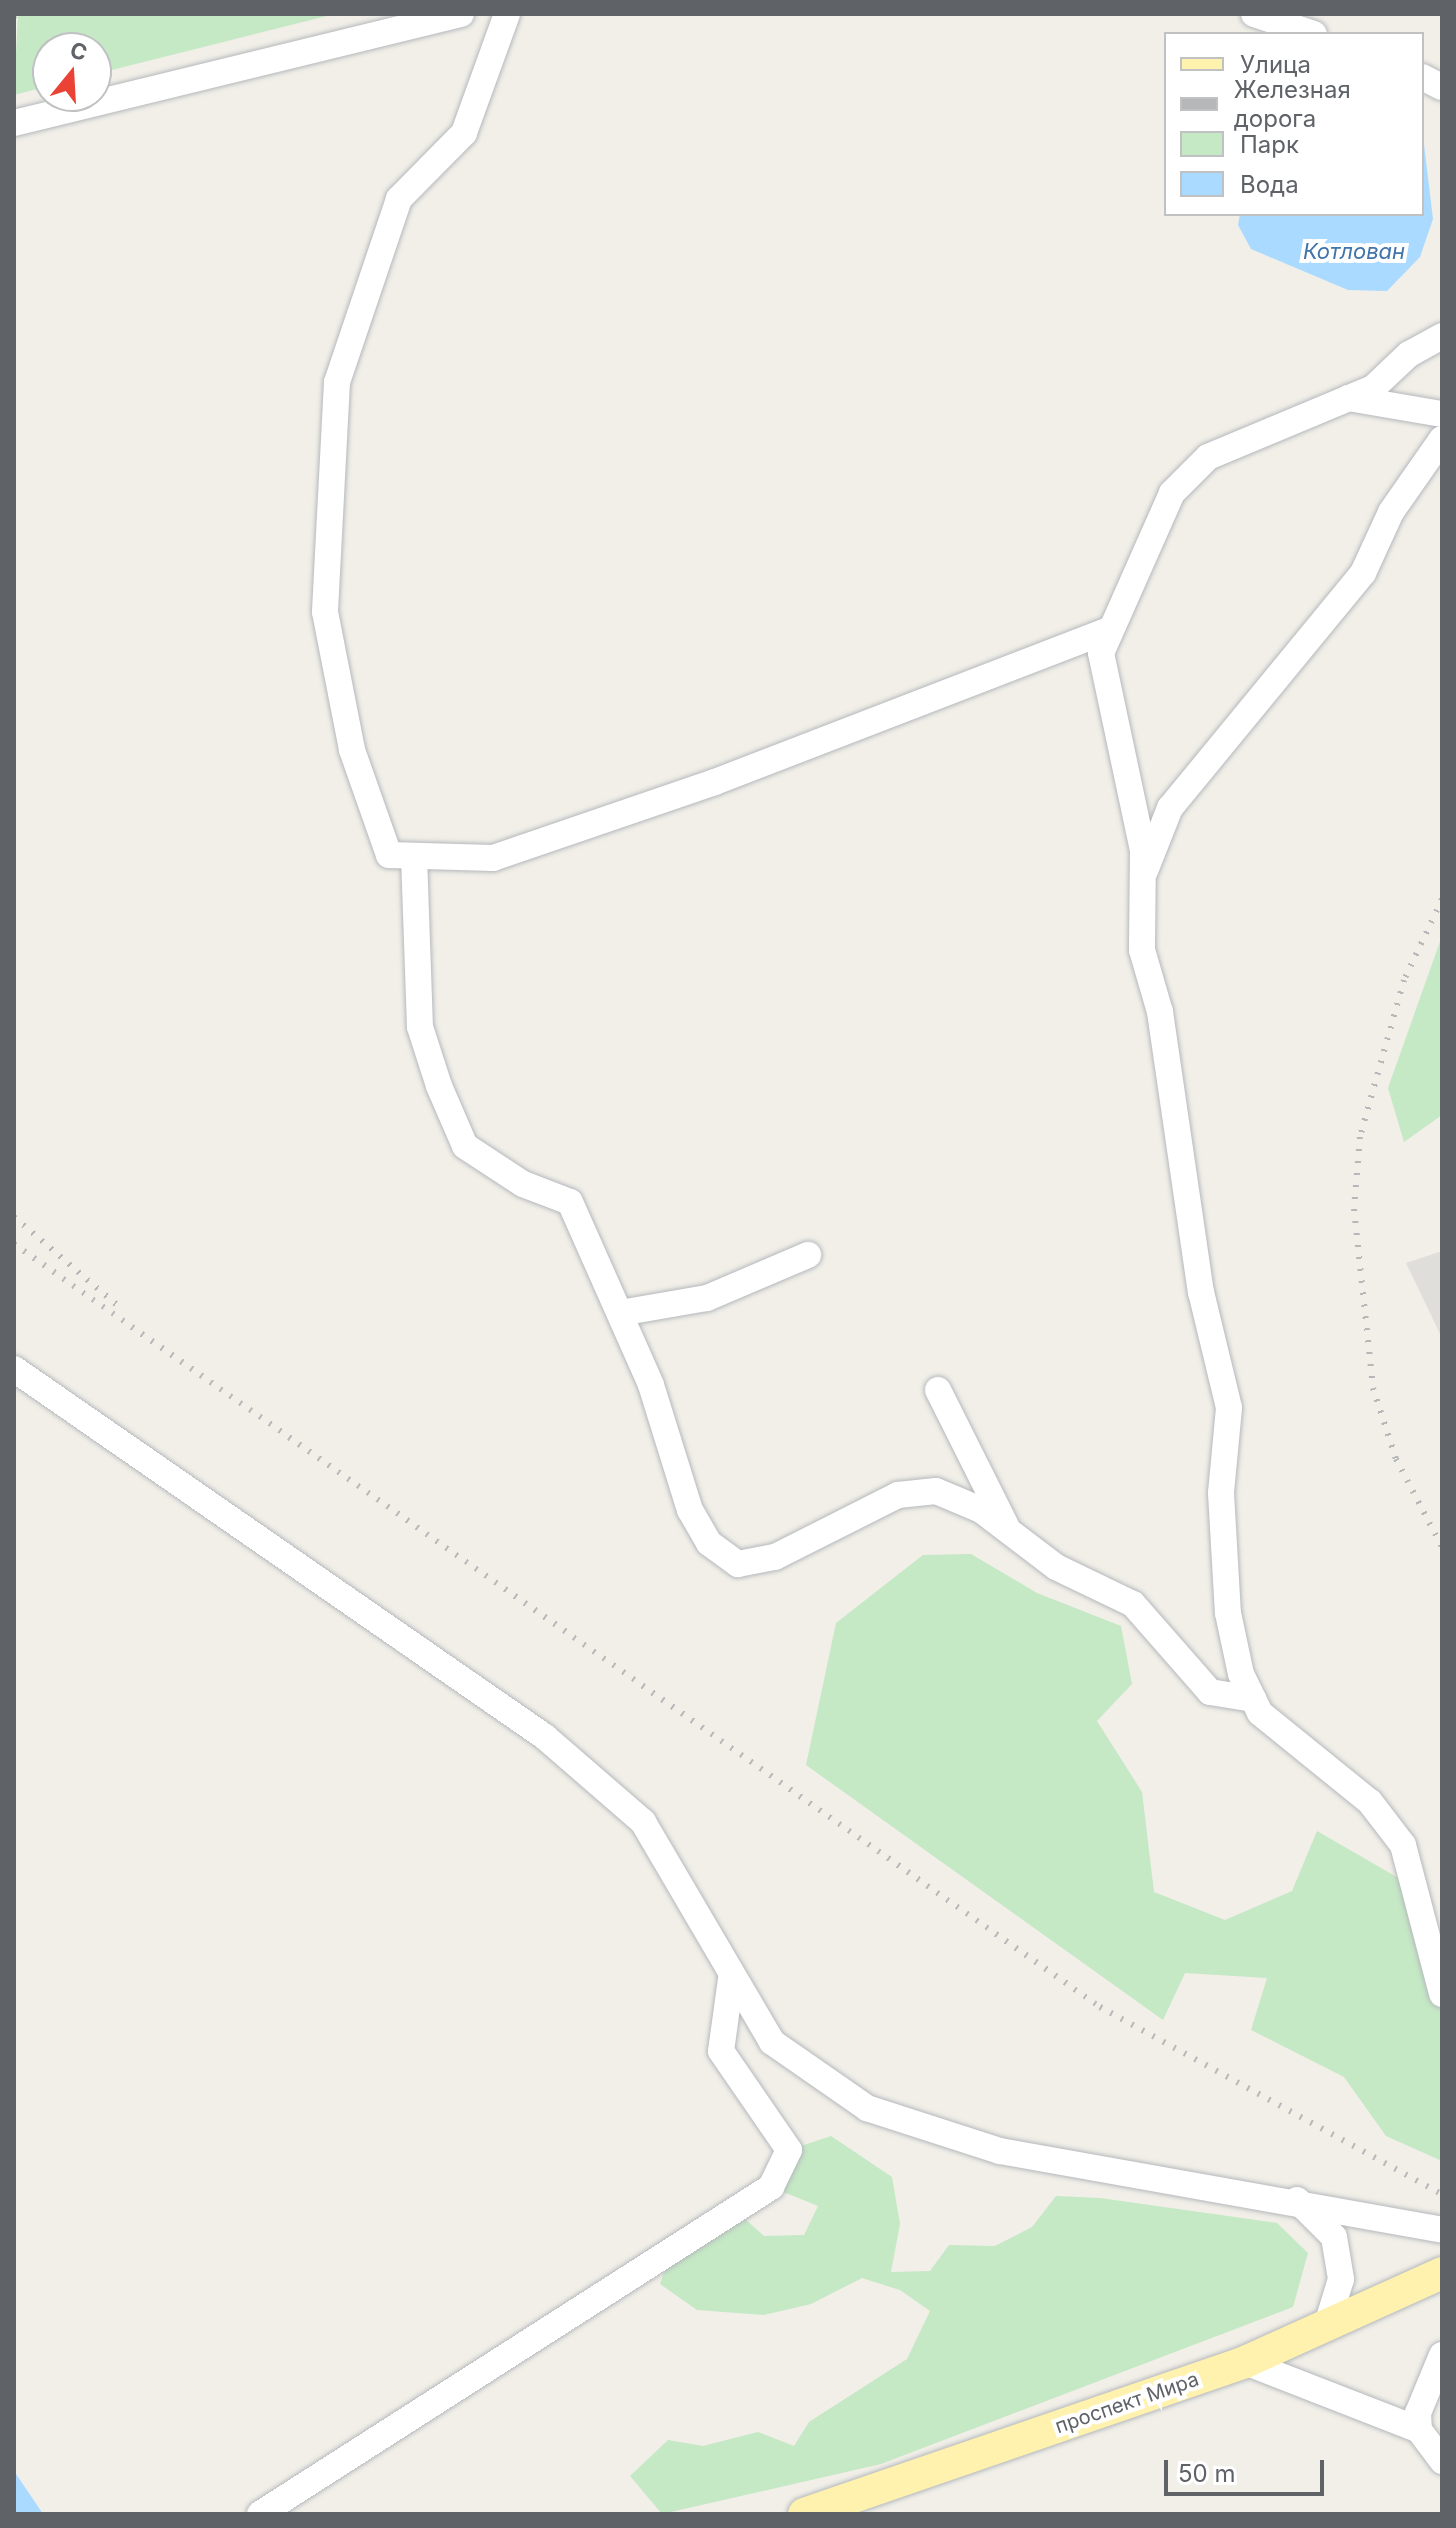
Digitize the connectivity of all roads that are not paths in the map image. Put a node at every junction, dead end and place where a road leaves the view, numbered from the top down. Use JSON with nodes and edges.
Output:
{"nodes":[{"id":1,"x":461,"y":14,"type":"edge"},
{"id":2,"x":507,"y":14,"type":"edge"},
{"id":3,"x":1254,"y":14,"type":"edge"},
{"id":4,"x":1308,"y":32,"type":"edge"},
{"id":5,"x":1424,"y":78,"type":"edge"},
{"id":6,"x":1442,"y":87,"type":"edge"},
{"id":7,"x":14,"y":123,"type":"edge"},
{"id":8,"x":1442,"y":336,"type":"edge"},
{"id":9,"x":1348,"y":398,"type":"junction"},
{"id":10,"x":1442,"y":414,"type":"edge"},
{"id":11,"x":1442,"y":439,"type":"edge"},
{"id":12,"x":1109,"y":630,"type":"junction"},
{"id":13,"x":414,"y":856,"type":"junction"},
{"id":14,"x":1143,"y":876,"type":"junction"},
{"id":15,"x":808,"y":1255,"type":"dead end"},
{"id":16,"x":620,"y":1313,"type":"junction"},
{"id":17,"x":14,"y":1369,"type":"edge"},
{"id":18,"x":938,"y":1390,"type":"dead end"},
{"id":19,"x":1007,"y":1530,"type":"junction"},
{"id":20,"x":1253,"y":1699,"type":"junction"},
{"id":21,"x":731,"y":1979,"type":"junction"},
{"id":22,"x":1442,"y":1994,"type":"edge"},
{"id":23,"x":1297,"y":2200,"type":"junction"},
{"id":24,"x":1442,"y":2230,"type":"edge"},
{"id":25,"x":1442,"y":2273,"type":"edge"},
{"id":26,"x":1326,"y":2328,"type":"junction"},
{"id":27,"x":1442,"y":2355,"type":"edge"},
{"id":28,"x":1245,"y":2362,"type":"junction"},
{"id":29,"x":1419,"y":2430,"type":"junction"},
{"id":30,"x":1442,"y":2461,"type":"edge"},
{"id":31,"x":260,"y":2514,"type":"edge"},
{"id":32,"x":804,"y":2514,"type":"edge"}],
"edges":[{"from":1,"to":7,"type":"street"},
{"from":2,"to":13,"type":"street"},
{"from":3,"to":4,"type":"street"},
{"from":5,"to":6,"type":"street"},
{"from":8,"to":9,"type":"street"},
{"from":9,"to":10,"type":"street"},
{"from":9,"to":12,"type":"street"},
{"from":11,"to":14,"type":"street"},
{"from":12,"to":13,"type":"street"},
{"from":12,"to":14,"type":"street"},
{"from":13,"to":16,"type":"street"},
{"from":14,"to":20,"type":"street"},
{"from":15,"to":16,"type":"street"},
{"from":16,"to":19,"type":"street"},
{"from":17,"to":21,"type":"street"},
{"from":18,"to":19,"type":"street"},
{"from":19,"to":20,"type":"street"},
{"from":20,"to":22,"type":"street"},
{"from":21,"to":23,"type":"street"},
{"from":21,"to":31,"type":"street"},
{"from":23,"to":24,"type":"street"},
{"from":23,"to":26,"type":"street"},
{"from":25,"to":26,"type":"main road","name":"проспект Мира"},
{"from":26,"to":28,"type":"main road","name":"проспект Мира"},
{"from":27,"to":29,"type":"street"},
{"from":28,"to":29,"type":"street"},
{"from":28,"to":32,"type":"main road","name":"проспект Мира"},
{"from":29,"to":30,"type":"street"}]}
